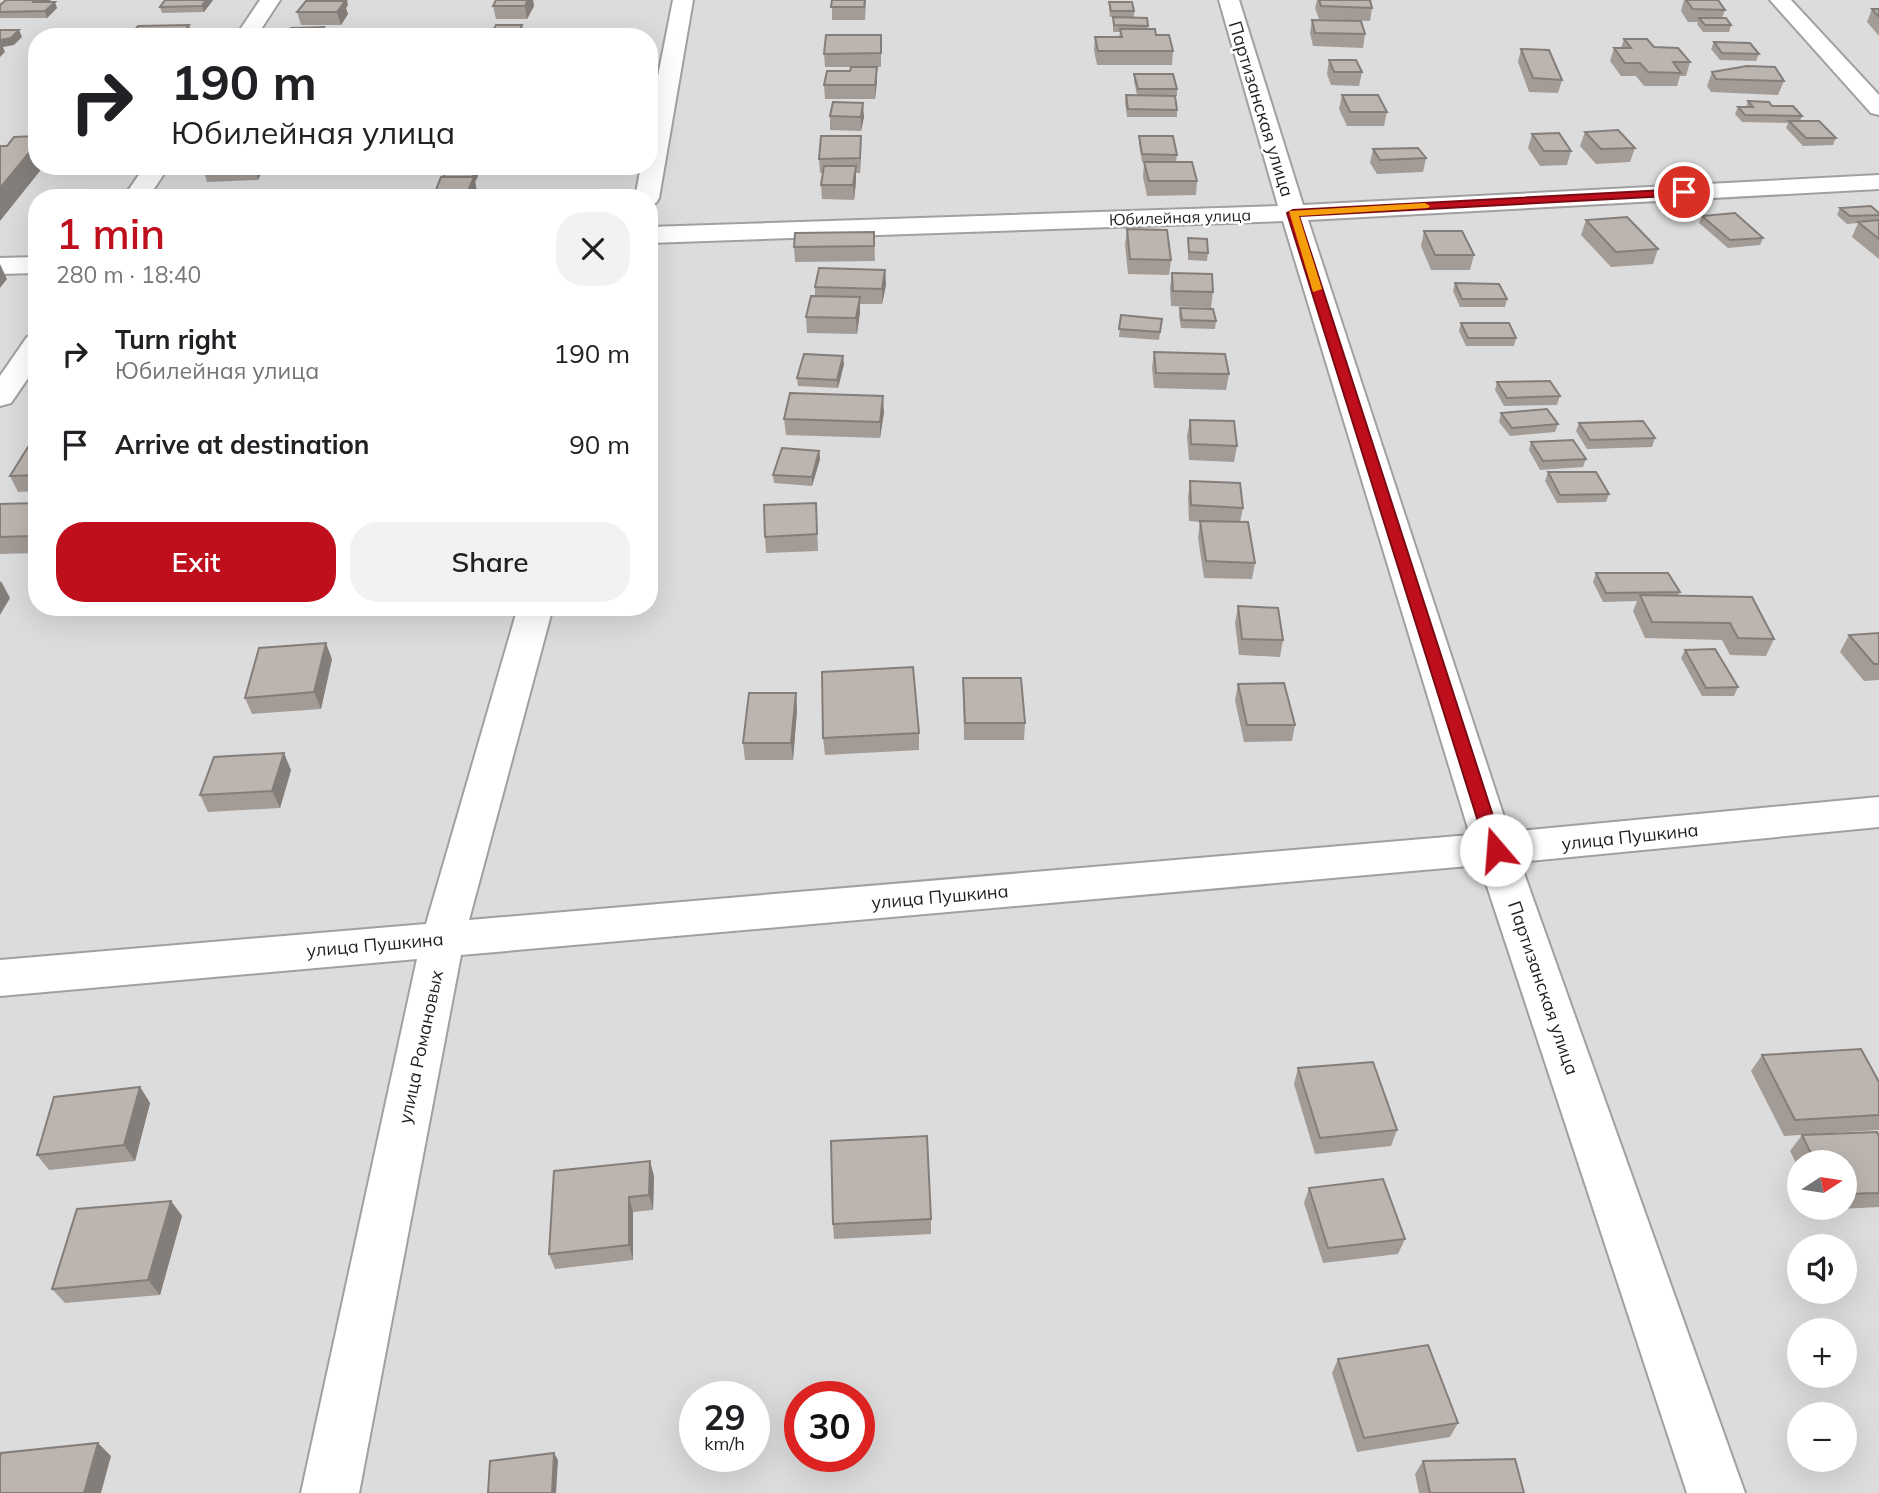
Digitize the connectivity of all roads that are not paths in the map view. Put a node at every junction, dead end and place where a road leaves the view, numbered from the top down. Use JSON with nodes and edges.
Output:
{"nodes":[{"id":1,"x":270,"y":0,"type":"edge"},
{"id":2,"x":684,"y":0,"type":"edge"},
{"id":3,"x":1228,"y":0,"type":"edge"},
{"id":4,"x":1780,"y":0,"type":"edge"},
{"id":5,"x":251,"y":28,"type":"edge"},
{"id":6,"x":1879,"y":108,"type":"edge"},
{"id":7,"x":658,"y":139,"type":"edge"},
{"id":8,"x":1879,"y":182,"type":"edge"},
{"id":9,"x":1293,"y":213,"type":"junction"},
{"id":10,"x":658,"y":236,"type":"edge"},
{"id":11,"x":28,"y":265,"type":"edge"},
{"id":12,"x":0,"y":266,"type":"edge"},
{"id":13,"x":28,"y":356,"type":"edge"},
{"id":14,"x":0,"y":397,"type":"edge"},
{"id":15,"x":533,"y":616,"type":"edge"},
{"id":16,"x":1879,"y":812,"type":"edge"},
{"id":17,"x":1496,"y":850,"type":"junction"},
{"id":18,"x":443,"y":938,"type":"junction"},
{"id":19,"x":0,"y":978,"type":"edge"},
{"id":20,"x":330,"y":1493,"type":"edge"},
{"id":21,"x":1716,"y":1493,"type":"edge"}],
"edges":[{"from":1,"to":5,"type":"street"},
{"from":2,"to":7,"type":"street"},
{"from":3,"to":9,"type":"street","name":"Партизанская улица"},
{"from":4,"to":6,"type":"street"},
{"from":8,"to":9,"type":"street","name":"Юбилейная улица"},
{"from":9,"to":10,"type":"street","name":"Юбилейная улица"},
{"from":9,"to":17,"type":"street","name":"Партизанская улица"},
{"from":11,"to":12,"type":"street"},
{"from":13,"to":14,"type":"street"},
{"from":15,"to":18,"type":"street","name":"улица Романовых"},
{"from":16,"to":17,"type":"street","name":"улица Пушкина"},
{"from":17,"to":18,"type":"street","name":"улица Пушкина"},
{"from":17,"to":21,"type":"street","name":"Партизанская улица"},
{"from":18,"to":19,"type":"street","name":"улица Пушкина"},
{"from":18,"to":20,"type":"street","name":"улица Романовых"}]}
